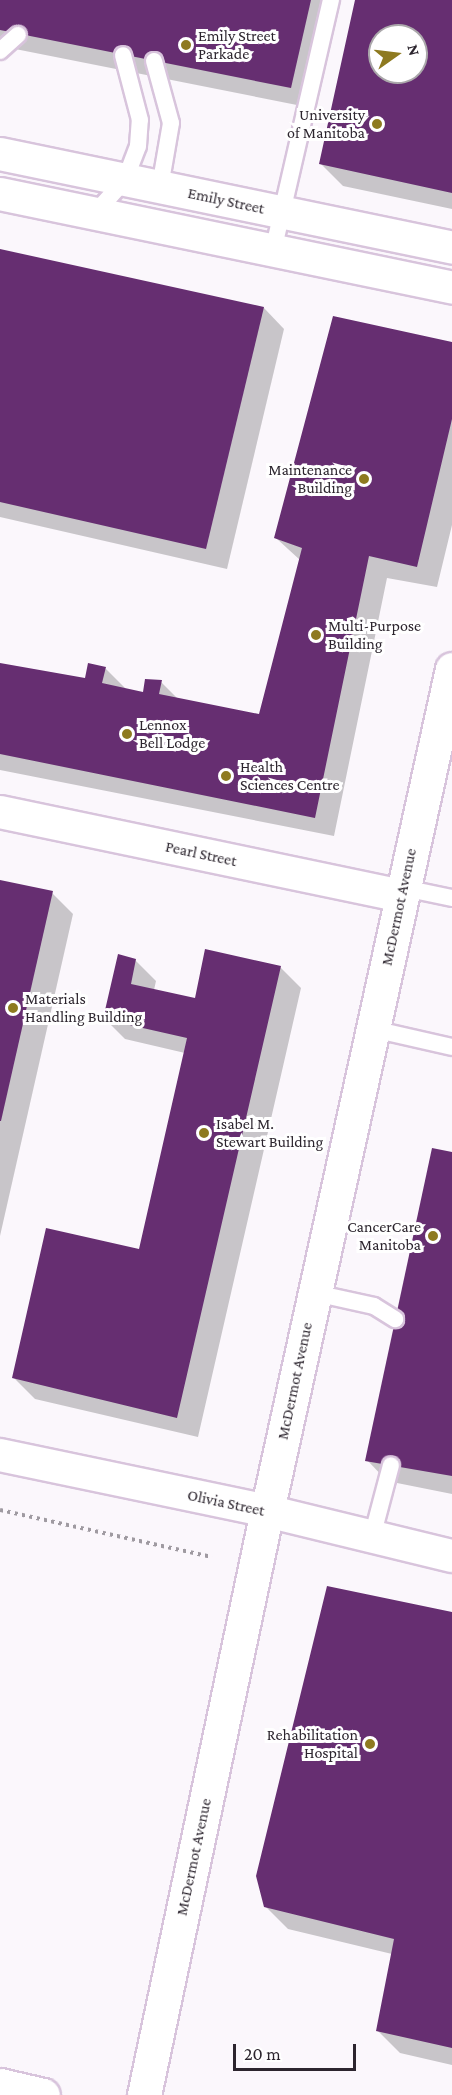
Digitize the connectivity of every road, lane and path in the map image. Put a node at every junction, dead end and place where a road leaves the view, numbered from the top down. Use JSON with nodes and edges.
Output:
{"nodes":[{"id":1,"x":331,"y":0,"type":"edge"},
{"id":2,"x":18,"y":34,"type":"dead end"},
{"id":3,"x":0,"y":51,"type":"edge"},
{"id":4,"x":123,"y":55,"type":"dead end"},
{"id":5,"x":154,"y":61,"type":"dead end"},
{"id":6,"x":0,"y":154,"type":"edge"},
{"id":7,"x":125,"y":180,"type":"junction"},
{"id":8,"x":160,"y":187,"type":"junction"},
{"id":9,"x":0,"y":194,"type":"edge"},
{"id":10,"x":95,"y":213,"type":"junction"},
{"id":11,"x":281,"y":213,"type":"junction"},
{"id":12,"x":452,"y":248,"type":"edge"},
{"id":13,"x":273,"y":251,"type":"junction"},
{"id":14,"x":452,"y":288,"type":"edge"},
{"id":15,"x":452,"y":669,"type":"edge"},
{"id":16,"x":0,"y":812,"type":"edge"},
{"id":17,"x":403,"y":892,"type":"junction"},
{"id":18,"x":452,"y":898,"type":"edge"},
{"id":19,"x":372,"y":1029,"type":"junction"},
{"id":20,"x":452,"y":1047,"type":"edge"},
{"id":21,"x":315,"y":1293,"type":"junction"},
{"id":22,"x":395,"y":1319,"type":"dead end"},
{"id":23,"x":0,"y":1455,"type":"edge"},
{"id":24,"x":391,"y":1465,"type":"dead end"},
{"id":25,"x":0,"y":1510,"type":"edge"},
{"id":26,"x":267,"y":1511,"type":"junction"},
{"id":27,"x":372,"y":1537,"type":"junction"},
{"id":28,"x":452,"y":1556,"type":"edge"},
{"id":29,"x":212,"y":1557,"type":"dead end"},
{"id":30,"x":0,"y":2085,"type":"edge"},
{"id":31,"x":43,"y":2095,"type":"edge"},
{"id":32,"x":144,"y":2095,"type":"edge"}],
"edges":[{"from":1,"to":11,"type":"lane"},
{"from":2,"to":3,"type":"lane"},
{"from":4,"to":7,"type":"lane"},
{"from":5,"to":8,"type":"lane"},
{"from":6,"to":7,"type":"street","name":"Emily Street"},
{"from":7,"to":8,"type":"street","name":"Emily Street"},
{"from":7,"to":10,"type":"lane"},
{"from":8,"to":11,"type":"street","name":"Emily Street"},
{"from":9,"to":10,"type":"street"},
{"from":10,"to":13,"type":"street"},
{"from":11,"to":12,"type":"street","name":"Emily Street"},
{"from":11,"to":13,"type":"lane"},
{"from":13,"to":14,"type":"street"},
{"from":15,"to":17,"type":"street","name":"McDermot Avenue"},
{"from":16,"to":17,"type":"street","name":"Pearl Street"},
{"from":17,"to":18,"type":"lane"},
{"from":17,"to":19,"type":"street","name":"McDermot Avenue"},
{"from":19,"to":20,"type":"lane"},
{"from":19,"to":21,"type":"street","name":"McDermot Avenue"},
{"from":21,"to":22,"type":"lane"},
{"from":21,"to":26,"type":"street","name":"McDermot Avenue"},
{"from":23,"to":26,"type":"street","name":"Olivia Street"},
{"from":24,"to":27,"type":"lane"},
{"from":25,"to":29,"type":"path"},
{"from":26,"to":27,"type":"street","name":"Olivia Street"},
{"from":26,"to":32,"type":"street","name":"McDermot Avenue"},
{"from":27,"to":28,"type":"street","name":"Olivia Street"},
{"from":30,"to":31,"type":"street"}]}
